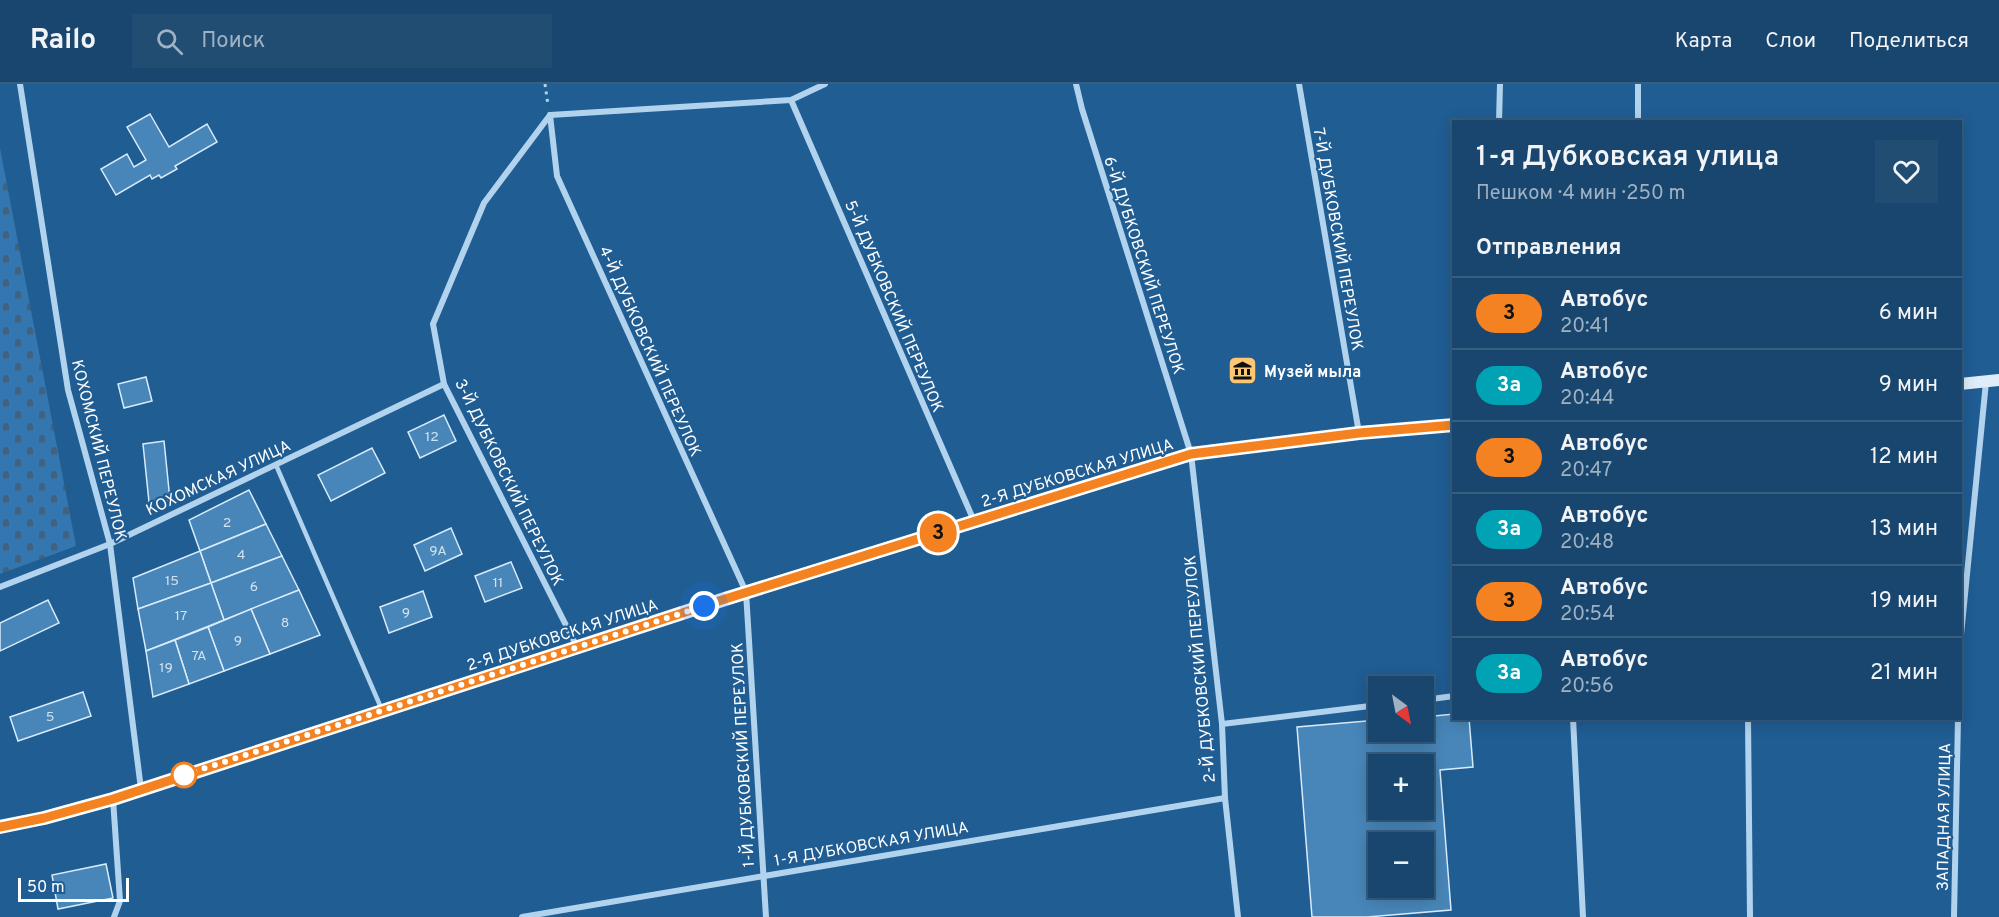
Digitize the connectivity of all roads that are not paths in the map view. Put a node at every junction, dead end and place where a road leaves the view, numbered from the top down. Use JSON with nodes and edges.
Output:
{"nodes":[{"id":1,"x":20,"y":84,"type":"edge"},
{"id":2,"x":825,"y":84,"type":"edge"},
{"id":3,"x":1076,"y":84,"type":"edge"},
{"id":4,"x":1299,"y":84,"type":"edge"},
{"id":5,"x":1500,"y":84,"type":"edge"},
{"id":6,"x":1638,"y":84,"type":"edge"},
{"id":7,"x":791,"y":100,"type":"junction"},
{"id":8,"x":550,"y":116,"type":"junction"},
{"id":9,"x":1498,"y":120,"type":"edge"},
{"id":10,"x":1638,"y":120,"type":"edge"},
{"id":11,"x":1999,"y":380,"type":"edge"},
{"id":12,"x":1986,"y":381,"type":"junction"},
{"id":13,"x":444,"y":384,"type":"junction"},
{"id":14,"x":1962,"y":384,"type":"edge"},
{"id":15,"x":1452,"y":425,"type":"edge"},
{"id":16,"x":1359,"y":433,"type":"junction"},
{"id":17,"x":1191,"y":454,"type":"junction"},
{"id":18,"x":276,"y":465,"type":"junction"},
{"id":19,"x":974,"y":522,"type":"junction"},
{"id":20,"x":110,"y":544,"type":"junction"},
{"id":21,"x":0,"y":587,"type":"edge"},
{"id":22,"x":746,"y":592,"type":"junction"},
{"id":23,"x":1962,"y":625,"type":"edge"},
{"id":24,"x":577,"y":647,"type":"junction"},
{"id":25,"x":1452,"y":696,"type":"edge"},
{"id":26,"x":1434,"y":699,"type":"edge"},
{"id":27,"x":1368,"y":706,"type":"edge"},
{"id":28,"x":382,"y":710,"type":"junction"},
{"id":29,"x":1573,"y":720,"type":"edge"},
{"id":30,"x":1748,"y":720,"type":"edge"},
{"id":31,"x":1958,"y":720,"type":"edge"},
{"id":32,"x":1222,"y":724,"type":"junction"},
{"id":33,"x":141,"y":789,"type":"junction"},
{"id":34,"x":1225,"y":798,"type":"junction"},
{"id":35,"x":113,"y":799,"type":"junction"},
{"id":36,"x":0,"y":827,"type":"edge"},
{"id":37,"x":763,"y":875,"type":"junction"},
{"id":38,"x":114,"y":917,"type":"edge"},
{"id":39,"x":522,"y":917,"type":"edge"},
{"id":40,"x":766,"y":917,"type":"edge"},
{"id":41,"x":1238,"y":917,"type":"edge"},
{"id":42,"x":1583,"y":917,"type":"edge"},
{"id":43,"x":1750,"y":917,"type":"edge"},
{"id":44,"x":1954,"y":917,"type":"edge"}],
"edges":[{"from":1,"to":20,"type":"street","name":"КОХОМСКИЙ ПЕРЕУЛОК"},
{"from":2,"to":7,"type":"street"},
{"from":3,"to":17,"type":"street","name":"6-Й ДУБКОВСКИЙ ПЕРЕУЛОК"},
{"from":4,"to":16,"type":"street","name":"7-Й ДУБКОВСКИЙ ПЕРЕУЛОК"},
{"from":5,"to":9,"type":"street"},
{"from":6,"to":10,"type":"street"},
{"from":7,"to":8,"type":"street"},
{"from":7,"to":19,"type":"street","name":"5-Й ДУБКОВСКИЙ ПЕРЕУЛОК"},
{"from":8,"to":13,"type":"street","name":"3-Й ДУБКОВСКИЙ ПЕРЕУЛОК"},
{"from":8,"to":22,"type":"street","name":"4-Й ДУБКОВСКИЙ ПЕРЕУЛОК"},
{"from":11,"to":12,"type":"main road"},
{"from":12,"to":14,"type":"main road"},
{"from":12,"to":23,"type":"street"},
{"from":13,"to":18,"type":"street","name":"КОХОМСКАЯ УЛИЦА"},
{"from":13,"to":24,"type":"street","name":"3-Й ДУБКОВСКИЙ ПЕРЕУЛОК"},
{"from":15,"to":16,"type":"main road","name":"2-Я ДУБКОВСКАЯ УЛИЦА"},
{"from":16,"to":17,"type":"main road","name":"2-Я ДУБКОВСКАЯ УЛИЦА"},
{"from":17,"to":19,"type":"main road","name":"2-Я ДУБКОВСКАЯ УЛИЦА"},
{"from":17,"to":32,"type":"street","name":"2-Й ДУБКОВСКИЙ ПЕРЕУЛОК"},
{"from":18,"to":20,"type":"street","name":"КОХОМСКАЯ УЛИЦА"},
{"from":18,"to":28,"type":"lane"},
{"from":19,"to":22,"type":"main road","name":"2-Я ДУБКОВСКАЯ УЛИЦА"},
{"from":20,"to":21,"type":"street","name":"КОХОМСКАЯ УЛИЦА"},
{"from":20,"to":33,"type":"street","name":"КОХОМСКИЙ ПЕРЕУЛОК"},
{"from":22,"to":24,"type":"main road","name":"2-Я ДУБКОВСКАЯ УЛИЦА"},
{"from":22,"to":37,"type":"street","name":"1-Й ДУБКОВСКИЙ ПЕРЕУЛОК"},
{"from":24,"to":28,"type":"main road","name":"2-Я ДУБКОВСКАЯ УЛИЦА"},
{"from":25,"to":26,"type":"street"},
{"from":27,"to":32,"type":"street"},
{"from":28,"to":33,"type":"main road","name":"2-Я ДУБКОВСКАЯ УЛИЦА"},
{"from":29,"to":42,"type":"street"},
{"from":30,"to":43,"type":"street"},
{"from":31,"to":44,"type":"street","name":"ЗАПАДНАЯ УЛИЦА"},
{"from":32,"to":34,"type":"street","name":"2-Й ДУБКОВСКИЙ ПЕРЕУЛОК"},
{"from":33,"to":35,"type":"main road","name":"2-Я ДУБКОВСКАЯ УЛИЦА"},
{"from":34,"to":37,"type":"street","name":"1-Я ДУБКОВСКАЯ УЛИЦА"},
{"from":34,"to":41,"type":"street","name":"2-Й ДУБКОВСКИЙ ПЕРЕУЛОК"},
{"from":35,"to":36,"type":"main road","name":"2-Я ДУБКОВСКАЯ УЛИЦА"},
{"from":35,"to":38,"type":"street"},
{"from":37,"to":39,"type":"street","name":"1-Я ДУБКОВСКАЯ УЛИЦА"},
{"from":37,"to":40,"type":"street","name":"1-Й ДУБКОВСКИЙ ПЕРЕУЛОК"}]}
